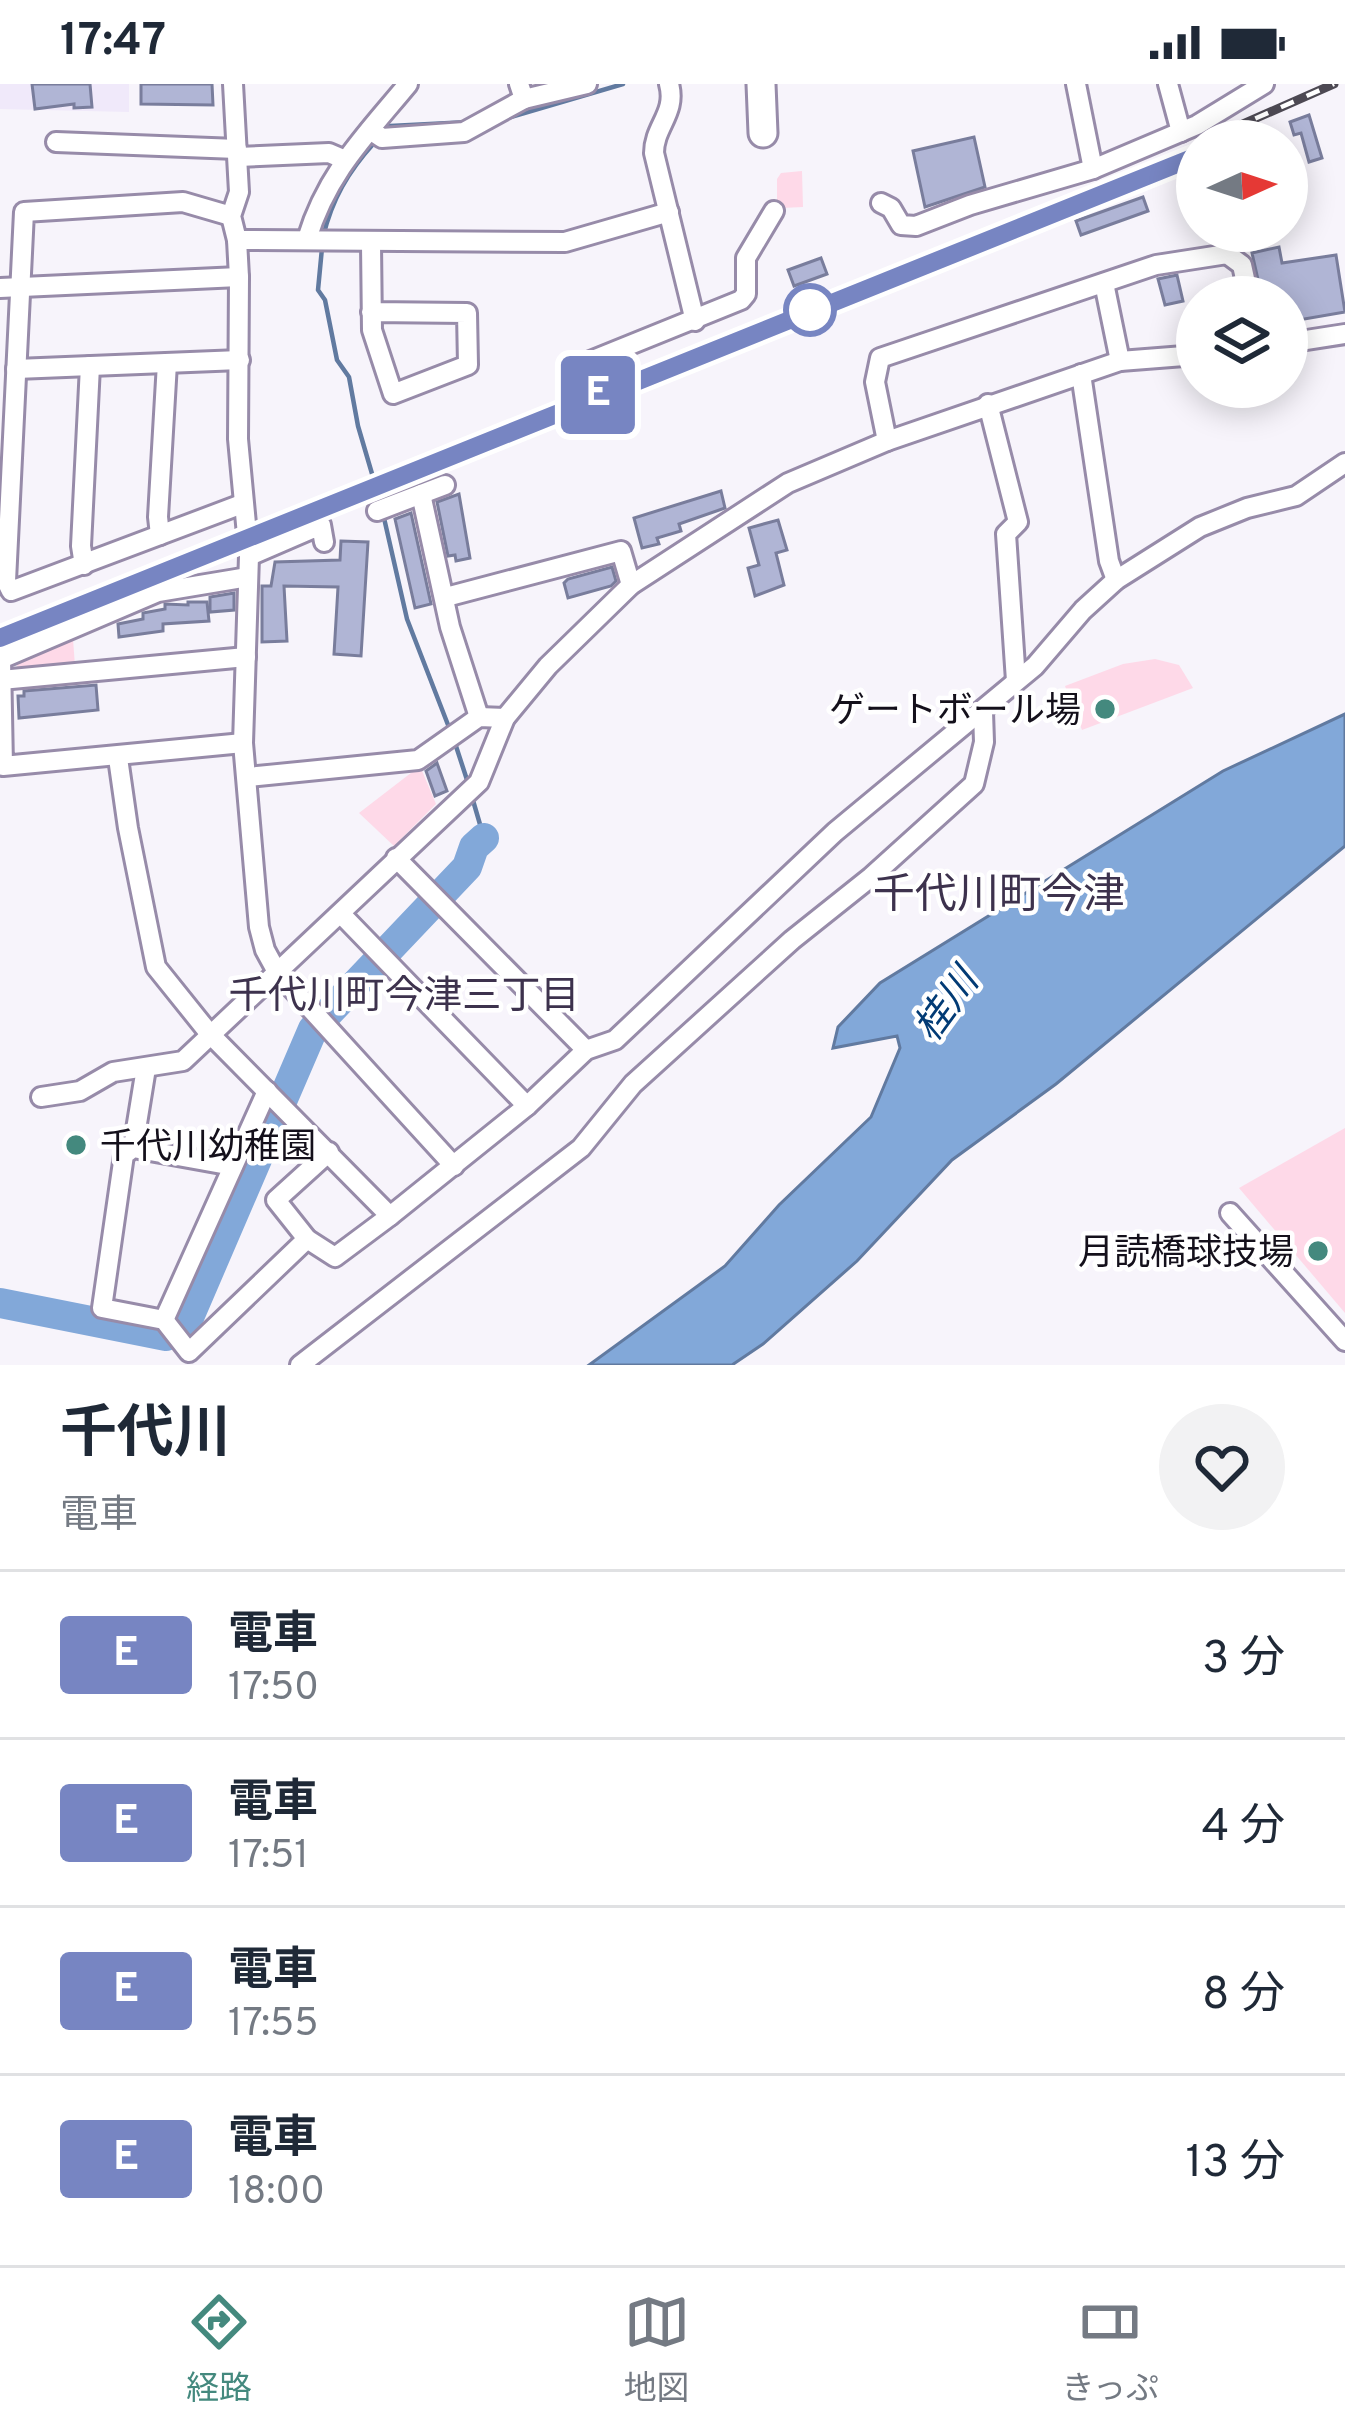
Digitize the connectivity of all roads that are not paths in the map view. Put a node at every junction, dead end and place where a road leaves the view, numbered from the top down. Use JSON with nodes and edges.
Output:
{"nodes":[{"id":1,"x":233,"y":84,"type":"edge"},
{"id":2,"x":407,"y":84,"type":"edge"},
{"id":3,"x":587,"y":84,"type":"edge"},
{"id":4,"x":669,"y":84,"type":"edge"},
{"id":5,"x":761,"y":84,"type":"edge"},
{"id":6,"x":1076,"y":84,"type":"edge"},
{"id":7,"x":1168,"y":84,"type":"edge"},
{"id":8,"x":1264,"y":84,"type":"edge"},
{"id":9,"x":522,"y":92,"type":"edge"},
{"id":10,"x":1178,"y":120,"type":"edge"},
{"id":11,"x":1202,"y":120,"type":"edge"},
{"id":12,"x":370,"y":130,"type":"junction"},
{"id":13,"x":763,"y":133,"type":"dead end"},
{"id":14,"x":1176,"y":134,"type":"edge"},
{"id":15,"x":56,"y":142,"type":"dead end"},
{"id":16,"x":238,"y":153,"type":"junction"},
{"id":17,"x":344,"y":159,"type":"junction"},
{"id":18,"x":1093,"y":169,"type":"junction"},
{"id":19,"x":881,"y":203,"type":"dead end"},
{"id":20,"x":774,"y":211,"type":"dead end"},
{"id":21,"x":669,"y":212,"type":"junction"},
{"id":22,"x":231,"y":216,"type":"junction"},
{"id":23,"x":308,"y":239,"type":"junction"},
{"id":24,"x":238,"y":240,"type":"junction"},
{"id":25,"x":371,"y":244,"type":"junction"},
{"id":26,"x":1244,"y":276,"type":"edge"},
{"id":27,"x":239,"y":277,"type":"junction"},
{"id":28,"x":1104,"y":283,"type":"junction"},
{"id":29,"x":10,"y":287,"type":"edge"},
{"id":30,"x":371,"y":312,"type":"junction"},
{"id":31,"x":694,"y":321,"type":"junction"},
{"id":32,"x":1345,"y":334,"type":"edge"},
{"id":33,"x":1308,"y":340,"type":"edge"},
{"id":34,"x":1176,"y":357,"type":"edge"},
{"id":35,"x":240,"y":360,"type":"junction"},
{"id":36,"x":1120,"y":361,"type":"junction"},
{"id":37,"x":167,"y":363,"type":"junction"},
{"id":38,"x":90,"y":366,"type":"junction"},
{"id":39,"x":16,"y":369,"type":"junction"},
{"id":40,"x":568,"y":370,"type":"dead end"},
{"id":41,"x":1081,"y":374,"type":"junction"},
{"id":42,"x":988,"y":404,"type":"junction"},
{"id":43,"x":887,"y":441,"type":"junction"},
{"id":44,"x":1345,"y":463,"type":"edge"},
{"id":45,"x":445,"y":485,"type":"dead end"},
{"id":46,"x":421,"y":494,"type":"junction"},
{"id":47,"x":242,"y":504,"type":"junction"},
{"id":48,"x":381,"y":509,"type":"dead end"},
{"id":49,"x":160,"y":535,"type":"junction"},
{"id":50,"x":324,"y":542,"type":"dead end"},
{"id":51,"x":249,"y":556,"type":"junction"},
{"id":52,"x":84,"y":565,"type":"junction"},
{"id":53,"x":248,"y":577,"type":"junction"},
{"id":54,"x":1116,"y":580,"type":"junction"},
{"id":55,"x":631,"y":585,"type":"junction"},
{"id":56,"x":446,"y":597,"type":"junction"},
{"id":57,"x":246,"y":657,"type":"junction"},
{"id":58,"x":2,"y":680,"type":"edge"},
{"id":59,"x":1016,"y":681,"type":"junction"},
{"id":60,"x":983,"y":712,"type":"junction"},
{"id":61,"x":479,"y":717,"type":"junction"},
{"id":62,"x":506,"y":718,"type":"junction"},
{"id":63,"x":243,"y":743,"type":"junction"},
{"id":64,"x":118,"y":758,"type":"junction"},
{"id":65,"x":248,"y":777,"type":"junction"},
{"id":66,"x":396,"y":858,"type":"junction"},
{"id":67,"x":343,"y":915,"type":"junction"},
{"id":68,"x":277,"y":972,"type":"junction"},
{"id":69,"x":209,"y":1033,"type":"junction"},
{"id":70,"x":586,"y":1050,"type":"junction"},
{"id":71,"x":146,"y":1068,"type":"junction"},
{"id":72,"x":267,"y":1090,"type":"junction"},
{"id":73,"x":40,"y":1097,"type":"dead end"},
{"id":74,"x":526,"y":1106,"type":"junction"},
{"id":75,"x":133,"y":1148,"type":"junction"},
{"id":76,"x":329,"y":1152,"type":"junction"},
{"id":77,"x":233,"y":1166,"type":"junction"},
{"id":78,"x":454,"y":1166,"type":"junction"},
{"id":79,"x":1230,"y":1213,"type":"dead end"},
{"id":80,"x":390,"y":1216,"type":"junction"},
{"id":81,"x":307,"y":1239,"type":"junction"},
{"id":82,"x":164,"y":1320,"type":"junction"},
{"id":83,"x":1345,"y":1341,"type":"edge"},
{"id":84,"x":300,"y":1365,"type":"edge"}],
"edges":[{"from":1,"to":16,"type":"street"},
{"from":2,"to":12,"type":"street"},
{"from":3,"to":9,"type":"street"},
{"from":4,"to":21,"type":"street"},
{"from":5,"to":13,"type":"main road"},
{"from":6,"to":18,"type":"street"},
{"from":7,"to":10,"type":"street"},
{"from":8,"to":11,"type":"street"},
{"from":9,"to":12,"type":"street"},
{"from":12,"to":17,"type":"street"},
{"from":14,"to":18,"type":"street"},
{"from":15,"to":16,"type":"street"},
{"from":16,"to":17,"type":"street"},
{"from":16,"to":22,"type":"street"},
{"from":17,"to":23,"type":"street"},
{"from":18,"to":19,"type":"street"},
{"from":20,"to":31,"type":"street"},
{"from":21,"to":25,"type":"street"},
{"from":21,"to":31,"type":"street"},
{"from":22,"to":24,"type":"street"},
{"from":22,"to":29,"type":"street"},
{"from":23,"to":24,"type":"street"},
{"from":23,"to":25,"type":"street"},
{"from":24,"to":27,"type":"street"},
{"from":25,"to":30,"type":"street"},
{"from":26,"to":28,"type":"street"},
{"from":27,"to":29,"type":"street"},
{"from":27,"to":35,"type":"street"},
{"from":28,"to":36,"type":"street"},
{"from":28,"to":43,"type":"street"},
{"from":29,"to":39,"type":"street"},
{"from":30,"to":30,"type":"street"},
{"from":31,"to":40,"type":"street"},
{"from":32,"to":33,"type":"street"},
{"from":34,"to":36,"type":"street"},
{"from":35,"to":37,"type":"street"},
{"from":35,"to":47,"type":"street"},
{"from":36,"to":41,"type":"street"},
{"from":37,"to":38,"type":"street"},
{"from":37,"to":49,"type":"street"},
{"from":38,"to":39,"type":"street"},
{"from":38,"to":52,"type":"street"},
{"from":39,"to":52,"type":"street"},
{"from":41,"to":42,"type":"street"},
{"from":41,"to":54,"type":"street"},
{"from":42,"to":43,"type":"street"},
{"from":42,"to":59,"type":"street"},
{"from":43,"to":55,"type":"street"},
{"from":44,"to":54,"type":"street"},
{"from":45,"to":46,"type":"street"},
{"from":46,"to":48,"type":"street"},
{"from":46,"to":56,"type":"street"},
{"from":47,"to":49,"type":"street"},
{"from":47,"to":51,"type":"street"},
{"from":49,"to":52,"type":"street"},
{"from":50,"to":51,"type":"street"},
{"from":51,"to":53,"type":"street"},
{"from":53,"to":57,"type":"street"},
{"from":53,"to":58,"type":"street"},
{"from":54,"to":59,"type":"street"},
{"from":55,"to":56,"type":"street"},
{"from":55,"to":62,"type":"street"},
{"from":56,"to":61,"type":"street"},
{"from":57,"to":58,"type":"street"},
{"from":57,"to":63,"type":"street"},
{"from":58,"to":64,"type":"street"},
{"from":59,"to":60,"type":"street"},
{"from":60,"to":70,"type":"street"},
{"from":60,"to":84,"type":"street"},
{"from":61,"to":62,"type":"street"},
{"from":61,"to":65,"type":"street"},
{"from":62,"to":66,"type":"street"},
{"from":63,"to":64,"type":"street"},
{"from":63,"to":65,"type":"street"},
{"from":64,"to":69,"type":"street"},
{"from":65,"to":68,"type":"street"},
{"from":66,"to":67,"type":"street"},
{"from":66,"to":70,"type":"street"},
{"from":67,"to":68,"type":"street"},
{"from":67,"to":74,"type":"street"},
{"from":68,"to":69,"type":"street"},
{"from":68,"to":78,"type":"street"},
{"from":69,"to":71,"type":"street"},
{"from":69,"to":72,"type":"street"},
{"from":70,"to":74,"type":"street"},
{"from":71,"to":73,"type":"street"},
{"from":71,"to":75,"type":"street"},
{"from":72,"to":76,"type":"street"},
{"from":72,"to":77,"type":"street"},
{"from":74,"to":78,"type":"street"},
{"from":75,"to":77,"type":"street"},
{"from":75,"to":82,"type":"street"},
{"from":76,"to":80,"type":"street"},
{"from":76,"to":81,"type":"street"},
{"from":77,"to":82,"type":"street"},
{"from":78,"to":80,"type":"street"},
{"from":79,"to":83,"type":"street"},
{"from":80,"to":81,"type":"street"},
{"from":81,"to":82,"type":"street"}]}
